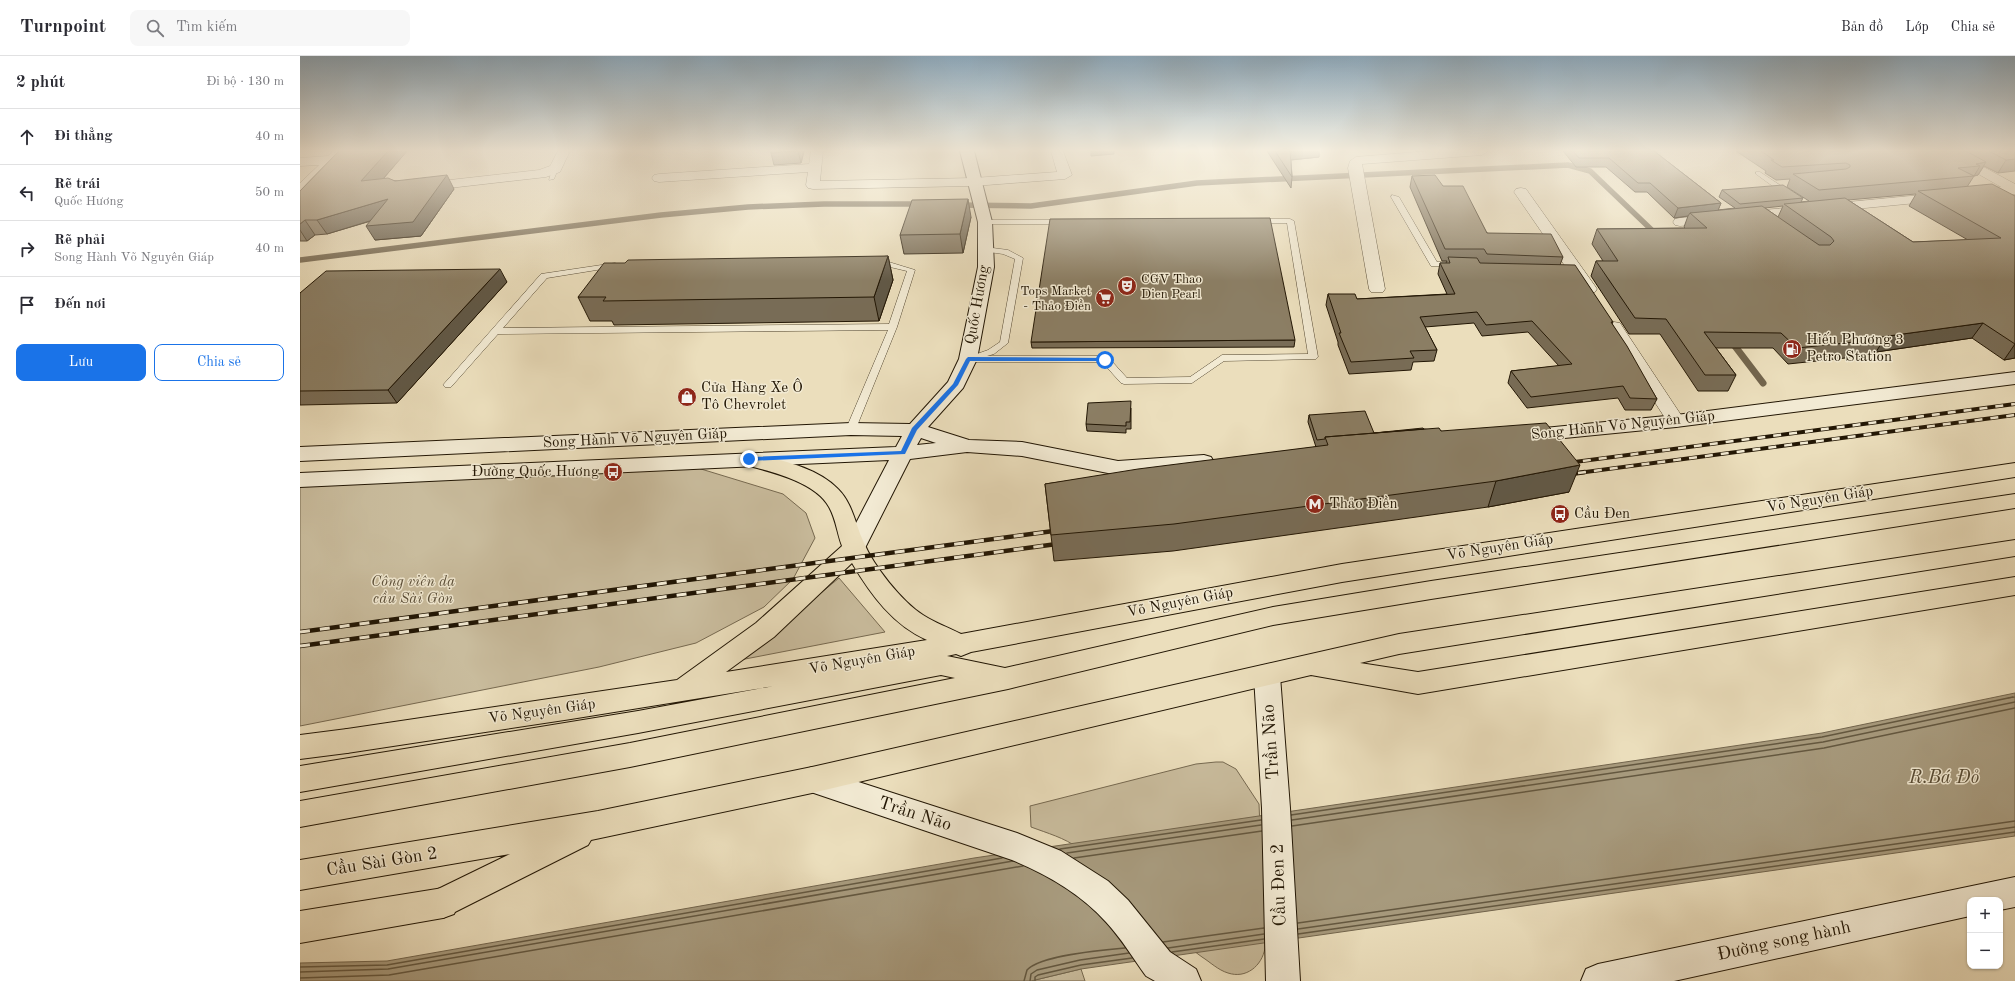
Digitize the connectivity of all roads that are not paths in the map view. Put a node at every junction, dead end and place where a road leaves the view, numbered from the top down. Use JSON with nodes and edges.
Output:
{"nodes":[{"id":1,"x":977,"y":194,"type":"edge"},
{"id":2,"x":1361,"y":194,"type":"edge"},
{"id":3,"x":1522,"y":194,"type":"edge"},
{"id":4,"x":1789,"y":194,"type":"edge"},
{"id":5,"x":1964,"y":194,"type":"edge"},
{"id":6,"x":1395,"y":197,"type":"dead end"},
{"id":7,"x":1715,"y":203,"type":"edge"},
{"id":8,"x":1812,"y":210,"type":"junction"},
{"id":9,"x":1760,"y":215,"type":"junction"},
{"id":10,"x":984,"y":217,"type":"junction"},
{"id":11,"x":1734,"y":217,"type":"junction"},
{"id":12,"x":1251,"y":221,"type":"edge"},
{"id":13,"x":1071,"y":222,"type":"edge"},
{"id":14,"x":1680,"y":222,"type":"dead end"},
{"id":15,"x":1778,"y":228,"type":"edge"},
{"id":16,"x":985,"y":249,"type":"junction"},
{"id":17,"x":864,"y":261,"type":"edge"},
{"id":18,"x":1463,"y":264,"type":"edge"},
{"id":19,"x":625,"y":265,"type":"edge"},
{"id":20,"x":1377,"y":289,"type":"dead end"},
{"id":21,"x":892,"y":327,"type":"junction"},
{"id":22,"x":496,"y":331,"type":"junction"},
{"id":23,"x":968,"y":359,"type":"junction"},
{"id":24,"x":2015,"y":378,"type":"edge"},
{"id":25,"x":448,"y":385,"type":"dead end"},
{"id":26,"x":1676,"y":421,"type":"junction"},
{"id":27,"x":851,"y":429,"type":"junction"},
{"id":28,"x":914,"y":430,"type":"junction"},
{"id":29,"x":1503,"y":438,"type":"edge"},
{"id":30,"x":967,"y":446,"type":"junction"},
{"id":31,"x":903,"y":453,"type":"junction"},
{"id":32,"x":300,"y":454,"type":"edge"},
{"id":33,"x":749,"y":459,"type":"junction"},
{"id":34,"x":1223,"y":461,"type":"edge"},
{"id":35,"x":2015,"y":470,"type":"edge"},
{"id":36,"x":300,"y":480,"type":"edge"},
{"id":37,"x":2015,"y":501,"type":"edge"},
{"id":38,"x":854,"y":548,"type":"junction"},
{"id":39,"x":2015,"y":548,"type":"edge"},
{"id":40,"x":2015,"y":586,"type":"edge"},
{"id":41,"x":957,"y":643,"type":"junction"},
{"id":42,"x":1308,"y":666,"type":"junction"},
{"id":43,"x":1267,"y":676,"type":"junction"},
{"id":44,"x":1008,"y":678,"type":"junction"},
{"id":45,"x":682,"y":690,"type":"junction"},
{"id":46,"x":638,"y":722,"type":"junction"},
{"id":47,"x":300,"y":748,"type":"edge"},
{"id":48,"x":300,"y":779,"type":"edge"},
{"id":49,"x":812,"y":780,"type":"junction"},
{"id":50,"x":1276,"y":808,"type":"joint"},
{"id":51,"x":307,"y":813,"type":"edge"},
{"id":52,"x":598,"y":825,"type":"junction"},
{"id":53,"x":300,"y":875,"type":"edge"},
{"id":54,"x":2015,"y":892,"type":"edge"},
{"id":55,"x":1991,"y":897,"type":"edge"},
{"id":56,"x":1967,"y":902,"type":"edge"},
{"id":57,"x":300,"y":927,"type":"edge"},
{"id":58,"x":1283,"y":972,"type":"edge"},
{"id":59,"x":1168,"y":976,"type":"edge"},
{"id":60,"x":1598,"y":981,"type":"edge"}],
"edges":[{"from":1,"to":10,"type":"main road","name":"Quốc Hương"},
{"from":2,"to":20,"type":"street"},
{"from":3,"to":26,"type":"street"},
{"from":4,"to":8,"type":"lane"},
{"from":5,"to":8,"type":"street"},
{"from":6,"to":18,"type":"lane"},
{"from":7,"to":11,"type":"street"},
{"from":8,"to":9,"type":"street"},
{"from":9,"to":11,"type":"street"},
{"from":9,"to":15,"type":"street"},
{"from":10,"to":13,"type":"lane"},
{"from":10,"to":16,"type":"main road","name":"Quốc Hương"},
{"from":11,"to":14,"type":"street"},
{"from":12,"to":23,"type":"lane"},
{"from":16,"to":23,"type":"main road","name":"Quốc Hương"},
{"from":16,"to":23,"type":"lane"},
{"from":17,"to":21,"type":"lane"},
{"from":19,"to":22,"type":"lane"},
{"from":21,"to":22,"type":"lane"},
{"from":21,"to":27,"type":"lane"},
{"from":22,"to":25,"type":"lane"},
{"from":23,"to":28,"type":"main road","name":"Quốc Hương"},
{"from":24,"to":26,"type":"main road","name":"Song Hành Võ Nguyên Giáp"},
{"from":26,"to":29,"type":"main road","name":"Song Hành Võ Nguyên Giáp"},
{"from":27,"to":28,"type":"main road","name":"Song Hành Võ Nguyên Giáp"},
{"from":27,"to":32,"type":"main road","name":"Song Hành Võ Nguyên Giáp"},
{"from":28,"to":30,"type":"main road","name":"Song Hành Võ Nguyên Giáp"},
{"from":28,"to":31,"type":"main road","name":"Quốc Hương"},
{"from":30,"to":31,"type":"main road","name":"Song Hành Võ Nguyên Giáp"},
{"from":30,"to":34,"type":"main road","name":"Song Hành Võ Nguyên Giáp"},
{"from":31,"to":33,"type":"main road","name":"Song Hành Võ Nguyên Giáp"},
{"from":31,"to":38,"type":"main road","name":"Quốc Hương"},
{"from":33,"to":36,"type":"main road","name":"Song Hành Võ Nguyên Giáp"},
{"from":33,"to":38,"type":"main road"},
{"from":35,"to":41,"type":"main road","name":"Võ Nguyên Giáp"},
{"from":37,"to":44,"type":"main road","name":"Võ Nguyên Giáp"},
{"from":38,"to":41,"type":"main road"},
{"from":38,"to":45,"type":"main road"},
{"from":39,"to":42,"type":"main road"},
{"from":40,"to":42,"type":"main road"},
{"from":41,"to":44,"type":"main road"},
{"from":41,"to":45,"type":"main road","name":"Võ Nguyên Giáp"},
{"from":42,"to":43,"type":"main road"},
{"from":43,"to":49,"type":"main road"},
{"from":43,"to":50,"type":"main road","name":"Trần Não"},
{"from":44,"to":46,"type":"main road","name":"Võ Nguyên Giáp"},
{"from":44,"to":51,"type":"main road","name":"Võ Nguyên Giáp"},
{"from":45,"to":46,"type":"main road"},
{"from":45,"to":47,"type":"main road","name":"Võ Nguyên Giáp"},
{"from":46,"to":48,"type":"main road","name":"Võ Nguyên Giáp"},
{"from":49,"to":52,"type":"main road"},
{"from":49,"to":59,"type":"main road","name":"Trần Não"},
{"from":50,"to":58,"type":"main road","name":"Cầu Đen 2"},
{"from":52,"to":53,"type":"main road","name":"Cầu Sài Gòn 2"},
{"from":52,"to":57,"type":"main road"},
{"from":54,"to":55,"type":"main road"},
{"from":56,"to":60,"type":"main road","name":"Đường song hành"}]}
